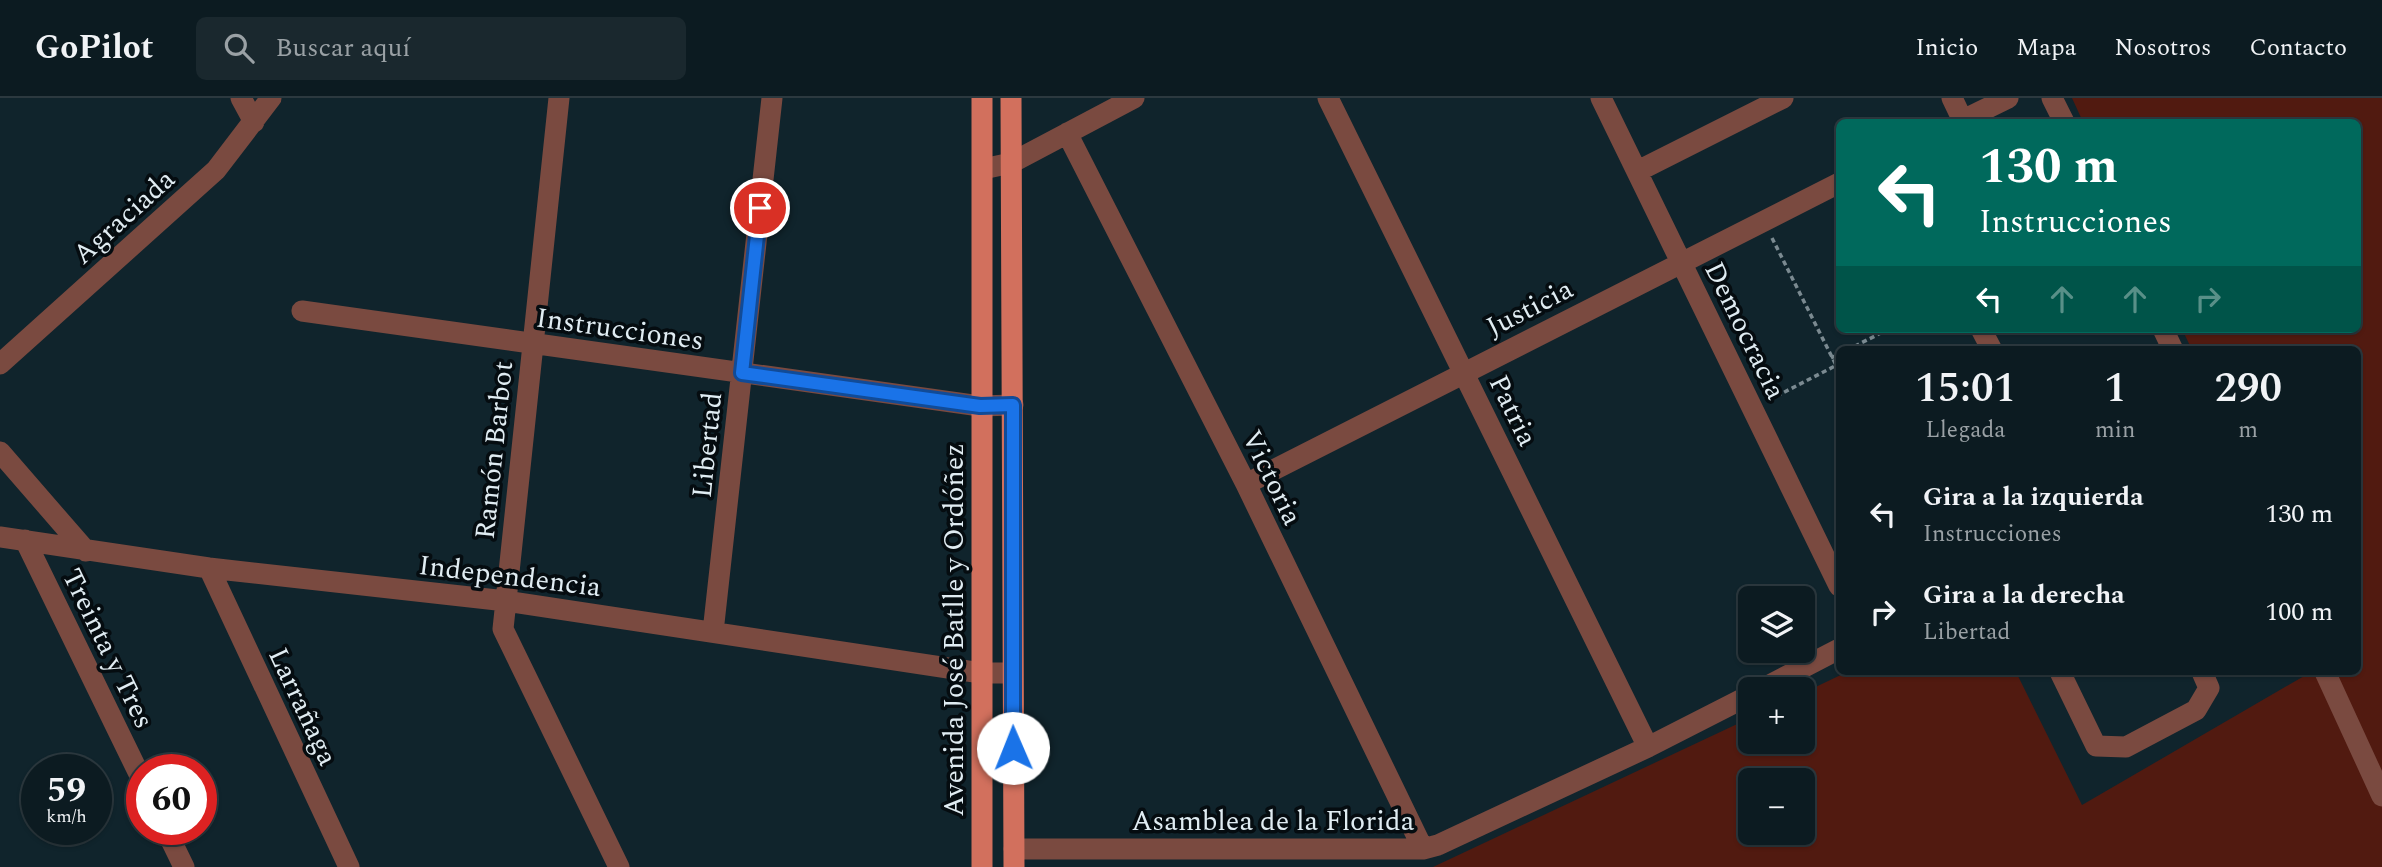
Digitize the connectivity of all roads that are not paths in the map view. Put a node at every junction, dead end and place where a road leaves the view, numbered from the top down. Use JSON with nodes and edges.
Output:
{"nodes":[{"id":1,"x":241,"y":98,"type":"edge"},
{"id":2,"x":271,"y":98,"type":"edge"},
{"id":3,"x":559,"y":98,"type":"edge"},
{"id":4,"x":772,"y":98,"type":"edge"},
{"id":5,"x":982,"y":98,"type":"edge"},
{"id":6,"x":1011,"y":98,"type":"edge"},
{"id":7,"x":1134,"y":98,"type":"edge"},
{"id":8,"x":1328,"y":98,"type":"edge"},
{"id":9,"x":1601,"y":98,"type":"edge"},
{"id":10,"x":1783,"y":98,"type":"edge"},
{"id":11,"x":1952,"y":98,"type":"edge"},
{"id":12,"x":2008,"y":98,"type":"edge"},
{"id":13,"x":2052,"y":98,"type":"edge"},
{"id":14,"x":1960,"y":119,"type":"edge"},
{"id":15,"x":1967,"y":119,"type":"edge"},
{"id":16,"x":2062,"y":119,"type":"edge"},
{"id":17,"x":254,"y":122,"type":"junction"},
{"id":18,"x":1067,"y":134,"type":"junction"},
{"id":19,"x":1011,"y":163,"type":"junction"},
{"id":20,"x":983,"y":169,"type":"junction"},
{"id":21,"x":1638,"y":171,"type":"junction"},
{"id":22,"x":1836,"y":184,"type":"edge"},
{"id":23,"x":1682,"y":262,"type":"junction"},
{"id":24,"x":302,"y":311,"type":"dead end"},
{"id":25,"x":532,"y":344,"type":"junction"},
{"id":26,"x":0,"y":364,"type":"edge"},
{"id":27,"x":1463,"y":371,"type":"junction"},
{"id":28,"x":742,"y":373,"type":"junction"},
{"id":29,"x":1013,"y":405,"type":"junction"},
{"id":30,"x":980,"y":406,"type":"junction"},
{"id":31,"x":0,"y":452,"type":"edge"},
{"id":32,"x":1246,"y":484,"type":"junction"},
{"id":33,"x":0,"y":537,"type":"edge"},
{"id":34,"x":25,"y":540,"type":"junction"},
{"id":35,"x":86,"y":551,"type":"junction"},
{"id":36,"x":208,"y":568,"type":"junction"},
{"id":37,"x":1836,"y":580,"type":"edge"},
{"id":38,"x":506,"y":601,"type":"junction"},
{"id":39,"x":713,"y":632,"type":"junction"},
{"id":40,"x":1836,"y":651,"type":"edge"},
{"id":41,"x":981,"y":673,"type":"junction"},
{"id":42,"x":1012,"y":673,"type":"junction"},
{"id":43,"x":2061,"y":675,"type":"edge"},
{"id":44,"x":2203,"y":675,"type":"edge"},
{"id":45,"x":2326,"y":675,"type":"edge"},
{"id":46,"x":1785,"y":677,"type":"edge"},
{"id":47,"x":1738,"y":701,"type":"edge"},
{"id":48,"x":1648,"y":747,"type":"junction"},
{"id":49,"x":129,"y":754,"type":"edge"},
{"id":50,"x":2382,"y":796,"type":"edge"},
{"id":51,"x":173,"y":845,"type":"edge"},
{"id":52,"x":1423,"y":849,"type":"junction"},
{"id":53,"x":1014,"y":858,"type":"edge"},
{"id":54,"x":184,"y":867,"type":"edge"},
{"id":55,"x":349,"y":867,"type":"edge"},
{"id":56,"x":619,"y":867,"type":"edge"},
{"id":57,"x":982,"y":867,"type":"edge"}],
"edges":[{"from":1,"to":17,"type":"street"},
{"from":2,"to":17,"type":"street","name":"Agraciada"},
{"from":3,"to":25,"type":"street","name":"Ramón Barbot"},
{"from":4,"to":28,"type":"street","name":"Libertad"},
{"from":5,"to":20,"type":"main road","name":"Avenida José Batlle y Ordóñez"},
{"from":6,"to":19,"type":"main road"},
{"from":7,"to":18,"type":"street"},
{"from":8,"to":27,"type":"street","name":"Patria"},
{"from":9,"to":21,"type":"street","name":"Democracia"},
{"from":10,"to":21,"type":"street"},
{"from":11,"to":14,"type":"street"},
{"from":12,"to":15,"type":"street"},
{"from":13,"to":16,"type":"street"},
{"from":17,"to":26,"type":"street","name":"Agraciada"},
{"from":18,"to":19,"type":"street"},
{"from":18,"to":32,"type":"street","name":"Victoria"},
{"from":19,"to":20,"type":"street"},
{"from":19,"to":29,"type":"main road"},
{"from":20,"to":30,"type":"main road","name":"Avenida José Batlle y Ordóñez"},
{"from":21,"to":23,"type":"street","name":"Democracia"},
{"from":22,"to":23,"type":"street","name":"Justicia"},
{"from":23,"to":27,"type":"street","name":"Justicia"},
{"from":23,"to":37,"type":"street","name":"Democracia"},
{"from":24,"to":25,"type":"street","name":"Instrucciones"},
{"from":25,"to":28,"type":"street","name":"Instrucciones"},
{"from":25,"to":38,"type":"street","name":"Ramón Barbot"},
{"from":27,"to":32,"type":"street","name":"Justicia"},
{"from":27,"to":48,"type":"street","name":"Patria"},
{"from":28,"to":30,"type":"street","name":"Instrucciones"},
{"from":28,"to":39,"type":"street","name":"Libertad"},
{"from":29,"to":30,"type":"street","name":"Instrucciones"},
{"from":29,"to":42,"type":"main road"},
{"from":30,"to":41,"type":"main road","name":"Avenida José Batlle y Ordóñez"},
{"from":31,"to":35,"type":"street","name":"Treinta y Tres"},
{"from":32,"to":52,"type":"street","name":"Victoria"},
{"from":33,"to":34,"type":"street","name":"Independencia"},
{"from":34,"to":35,"type":"street","name":"Independencia"},
{"from":34,"to":49,"type":"street","name":"Treinta y Tres"},
{"from":35,"to":36,"type":"street","name":"Independencia"},
{"from":36,"to":38,"type":"street","name":"Independencia"},
{"from":36,"to":55,"type":"street","name":"Larrañaga"},
{"from":38,"to":39,"type":"street","name":"Independencia"},
{"from":38,"to":56,"type":"street","name":"Ramón Barbot"},
{"from":39,"to":41,"type":"street","name":"Independencia"},
{"from":40,"to":46,"type":"street"},
{"from":41,"to":42,"type":"street","name":"Independencia"},
{"from":41,"to":57,"type":"main road","name":"Avenida José Batlle y Ordóñez"},
{"from":42,"to":53,"type":"main road"},
{"from":43,"to":44,"type":"street"},
{"from":45,"to":50,"type":"street"},
{"from":47,"to":48,"type":"street","name":"Asamblea de la Florida"},
{"from":48,"to":52,"type":"street","name":"Asamblea de la Florida"},
{"from":51,"to":54,"type":"street"},
{"from":52,"to":53,"type":"street","name":"Asamblea de la Florida"}]}
